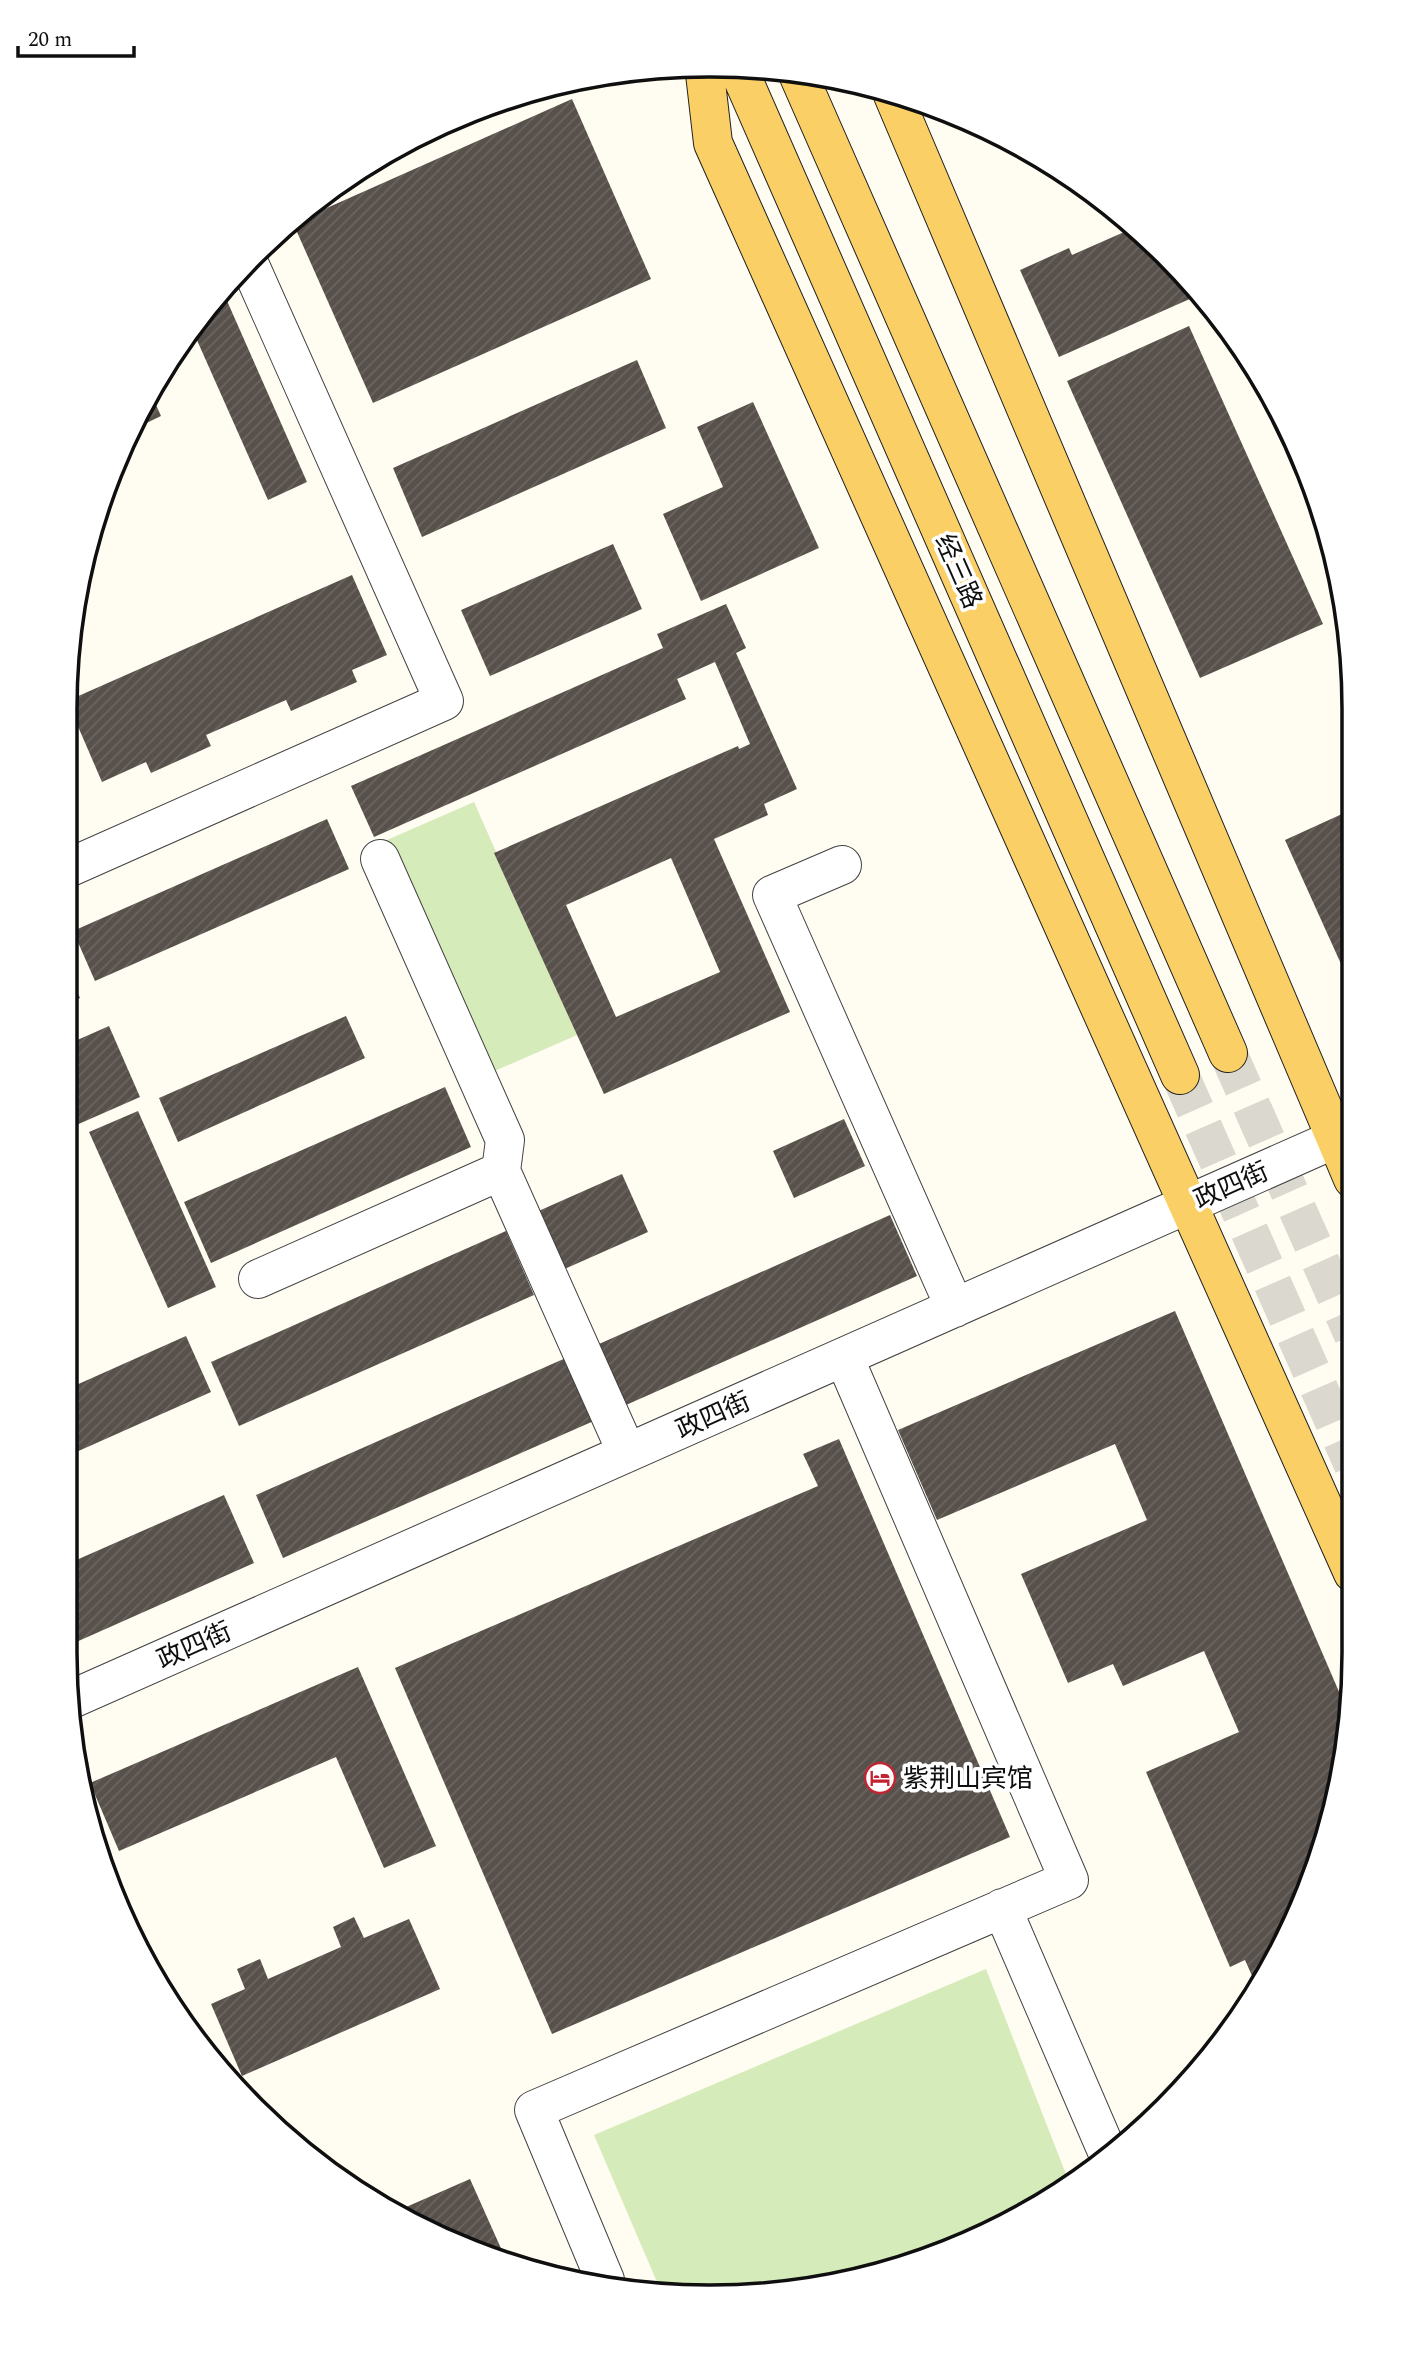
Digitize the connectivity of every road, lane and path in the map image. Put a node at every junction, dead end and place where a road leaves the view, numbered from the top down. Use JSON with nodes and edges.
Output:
{"nodes":[{"id":1,"x":705,"y":77,"type":"edge"},
{"id":2,"x":742,"y":78,"type":"edge"},
{"id":3,"x":802,"y":84,"type":"edge"},
{"id":4,"x":898,"y":107,"type":"edge"},
{"id":5,"x":252,"y":273,"type":"edge"},
{"id":6,"x":380,"y":859,"type":"dead end"},
{"id":7,"x":77,"y":864,"type":"edge"},
{"id":8,"x":842,"y":865,"type":"dead end"},
{"id":9,"x":1228,"y":1053,"type":"tunnel mouth"},
{"id":10,"x":1180,"y":1075,"type":"tunnel mouth"},
{"id":11,"x":1342,"y":1130,"type":"edge"},
{"id":12,"x":1342,"y":1136,"type":"edge"},
{"id":13,"x":501,"y":1171,"type":"junction"},
{"id":14,"x":1188,"y":1204,"type":"junction"},
{"id":15,"x":258,"y":1279,"type":"dead end"},
{"id":16,"x":955,"y":1308,"type":"junction"},
{"id":17,"x":844,"y":1357,"type":"junction"},
{"id":18,"x":627,"y":1453,"type":"junction"},
{"id":19,"x":1342,"y":1548,"type":"edge"},
{"id":20,"x":78,"y":1696,"type":"edge"},
{"id":21,"x":1002,"y":1908,"type":"junction"},
{"id":22,"x":1105,"y":2146,"type":"edge"},
{"id":23,"x":603,"y":2276,"type":"edge"}],
"edges":[{"from":1,"to":14,"type":"main road"},
{"from":2,"to":10,"type":"main road","name":"经三路"},
{"from":3,"to":9,"type":"main road","name":"经三路"},
{"from":4,"to":11,"type":"main road"},
{"from":5,"to":7,"type":"street"},
{"from":6,"to":13,"type":"street"},
{"from":8,"to":16,"type":"street"},
{"from":12,"to":14,"type":"street","name":"政四街"},
{"from":13,"to":15,"type":"street"},
{"from":13,"to":18,"type":"street"},
{"from":14,"to":16,"type":"street","name":"政四街"},
{"from":14,"to":19,"type":"main road"},
{"from":16,"to":17,"type":"street","name":"政四街"},
{"from":17,"to":18,"type":"street","name":"政四街"},
{"from":17,"to":21,"type":"street"},
{"from":18,"to":20,"type":"street","name":"政四街"},
{"from":21,"to":22,"type":"street"},
{"from":21,"to":23,"type":"street"}]}
